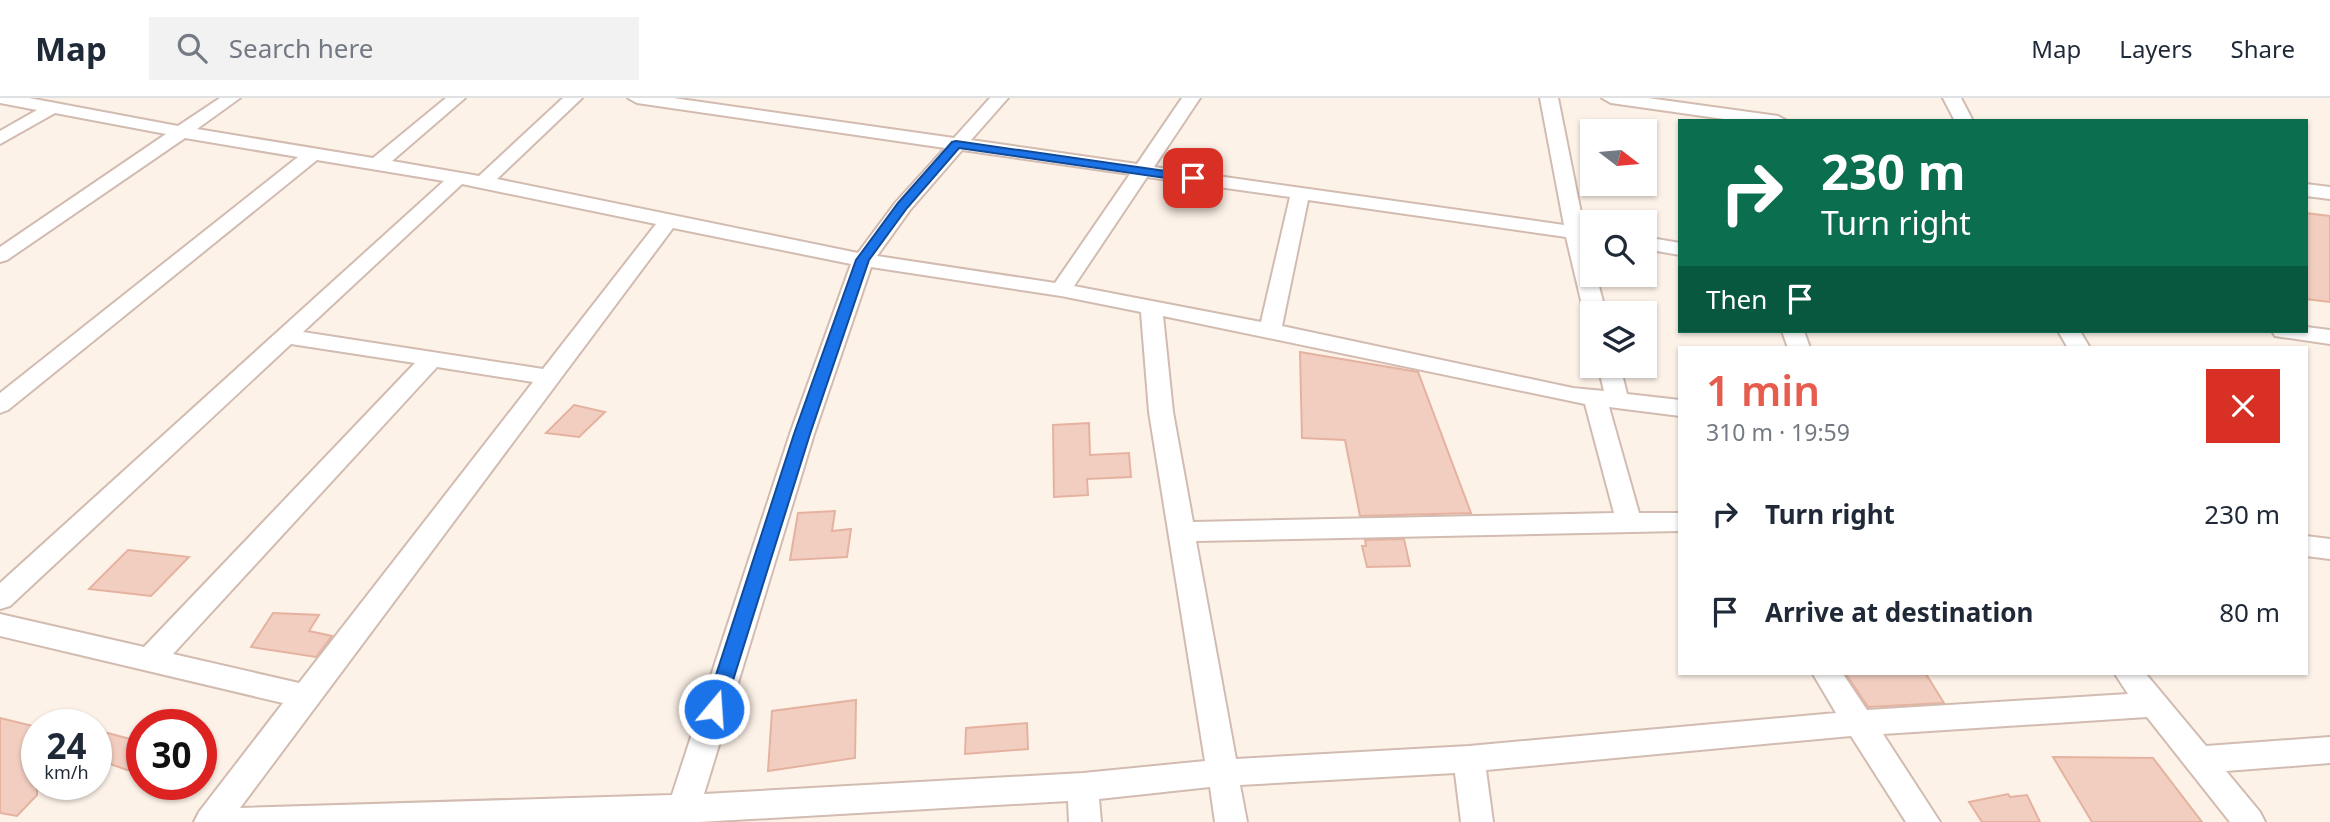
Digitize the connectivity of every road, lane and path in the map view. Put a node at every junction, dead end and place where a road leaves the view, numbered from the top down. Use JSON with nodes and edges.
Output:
{"nodes":[{"id":1,"x":2,"y":98,"type":"edge"},
{"id":2,"x":231,"y":98,"type":"edge"},
{"id":3,"x":456,"y":98,"type":"edge"},
{"id":4,"x":573,"y":98,"type":"edge"},
{"id":5,"x":637,"y":98,"type":"edge"},
{"id":6,"x":999,"y":98,"type":"edge"},
{"id":7,"x":1191,"y":98,"type":"edge"},
{"id":8,"x":1549,"y":98,"type":"edge"},
{"id":9,"x":1611,"y":98,"type":"edge"},
{"id":10,"x":1763,"y":98,"type":"edge"},
{"id":11,"x":1952,"y":98,"type":"edge"},
{"id":12,"x":52,"y":108,"type":"junction"},
{"id":13,"x":1713,"y":117,"type":"edge"},
{"id":14,"x":1755,"y":119,"type":"edge"},
{"id":15,"x":1775,"y":119,"type":"edge"},
{"id":16,"x":1963,"y":119,"type":"edge"},
{"id":17,"x":182,"y":132,"type":"junction"},
{"id":18,"x":0,"y":139,"type":"edge"},
{"id":19,"x":956,"y":144,"type":"junction"},
{"id":20,"x":312,"y":155,"type":"junction"},
{"id":21,"x":376,"y":164,"type":"junction"},
{"id":22,"x":1140,"y":171,"type":"junction"},
{"id":23,"x":458,"y":178,"type":"junction"},
{"id":24,"x":483,"y":182,"type":"junction"},
{"id":25,"x":2308,"y":190,"type":"edge"},
{"id":26,"x":2330,"y":193,"type":"edge"},
{"id":27,"x":1300,"y":194,"type":"junction"},
{"id":28,"x":1580,"y":218,"type":"edge"},
{"id":29,"x":669,"y":220,"type":"junction"},
{"id":30,"x":1580,"y":233,"type":"edge"},
{"id":31,"x":1657,"y":245,"type":"edge"},
{"id":32,"x":1678,"y":248,"type":"edge"},
{"id":33,"x":0,"y":256,"type":"edge"},
{"id":34,"x":863,"y":260,"type":"junction"},
{"id":35,"x":1060,"y":290,"type":"junction"},
{"id":36,"x":1151,"y":309,"type":"junction"},
{"id":37,"x":1270,"y":330,"type":"junction"},
{"id":38,"x":2299,"y":333,"type":"edge"},
{"id":39,"x":289,"y":337,"type":"junction"},
{"id":40,"x":2330,"y":337,"type":"edge"},
{"id":41,"x":432,"y":359,"type":"junction"},
{"id":42,"x":549,"y":377,"type":"junction"},
{"id":43,"x":1608,"y":378,"type":"edge"},
{"id":44,"x":1606,"y":398,"type":"junction"},
{"id":45,"x":0,"y":405,"type":"edge"},
{"id":46,"x":1678,"y":408,"type":"edge"},
{"id":47,"x":1629,"y":522,"type":"junction"},
{"id":48,"x":1678,"y":522,"type":"edge"},
{"id":49,"x":1183,"y":532,"type":"junction"},
{"id":50,"x":2308,"y":546,"type":"edge"},
{"id":51,"x":2330,"y":549,"type":"edge"},
{"id":52,"x":2,"y":595,"type":"edge"},
{"id":53,"x":0,"y":625,"type":"edge"},
{"id":54,"x":150,"y":660,"type":"junction"},
{"id":55,"x":1828,"y":675,"type":"edge"},
{"id":56,"x":2130,"y":675,"type":"edge"},
{"id":57,"x":304,"y":696,"type":"junction"},
{"id":58,"x":2152,"y":705,"type":"junction"},
{"id":59,"x":1859,"y":723,"type":"junction"},
{"id":60,"x":2330,"y":750,"type":"edge"},
{"id":61,"x":1469,"y":759,"type":"junction"},
{"id":62,"x":2198,"y":760,"type":"junction"},
{"id":63,"x":1221,"y":773,"type":"junction"},
{"id":64,"x":1083,"y":787,"type":"junction"},
{"id":65,"x":681,"y":815,"type":"edge"},
{"id":66,"x":210,"y":822,"type":"edge"},
{"id":67,"x":234,"y":822,"type":"edge"},
{"id":68,"x":1085,"y":822,"type":"edge"},
{"id":69,"x":1231,"y":822,"type":"edge"},
{"id":70,"x":1477,"y":822,"type":"edge"},
{"id":71,"x":1924,"y":822,"type":"edge"},
{"id":72,"x":2249,"y":822,"type":"edge"}],
"edges":[{"from":1,"to":12,"type":"street"},
{"from":2,"to":17,"type":"street"},
{"from":3,"to":21,"type":"street"},
{"from":4,"to":24,"type":"street"},
{"from":5,"to":19,"type":"street"},
{"from":6,"to":19,"type":"street"},
{"from":7,"to":22,"type":"street"},
{"from":8,"to":28,"type":"street"},
{"from":9,"to":13,"type":"street"},
{"from":10,"to":15,"type":"street"},
{"from":11,"to":16,"type":"street"},
{"from":12,"to":17,"type":"street"},
{"from":12,"to":18,"type":"street"},
{"from":13,"to":14,"type":"street"},
{"from":17,"to":20,"type":"street"},
{"from":17,"to":33,"type":"street"},
{"from":19,"to":22,"type":"street"},
{"from":19,"to":34,"type":"street"},
{"from":20,"to":21,"type":"street"},
{"from":20,"to":45,"type":"street"},
{"from":21,"to":23,"type":"street"},
{"from":22,"to":27,"type":"street"},
{"from":22,"to":35,"type":"street"},
{"from":23,"to":24,"type":"street"},
{"from":23,"to":39,"type":"street"},
{"from":24,"to":29,"type":"street"},
{"from":25,"to":26,"type":"street"},
{"from":27,"to":30,"type":"street"},
{"from":27,"to":37,"type":"street"},
{"from":29,"to":34,"type":"street"},
{"from":29,"to":42,"type":"street"},
{"from":31,"to":32,"type":"street"},
{"from":34,"to":35,"type":"street"},
{"from":34,"to":65,"type":"street"},
{"from":35,"to":36,"type":"street"},
{"from":36,"to":37,"type":"street"},
{"from":36,"to":49,"type":"street"},
{"from":37,"to":44,"type":"street"},
{"from":38,"to":40,"type":"street"},
{"from":39,"to":41,"type":"street"},
{"from":39,"to":52,"type":"street"},
{"from":41,"to":42,"type":"street"},
{"from":41,"to":54,"type":"street"},
{"from":42,"to":57,"type":"street"},
{"from":43,"to":44,"type":"street"},
{"from":44,"to":46,"type":"street"},
{"from":44,"to":47,"type":"street"},
{"from":47,"to":48,"type":"street"},
{"from":47,"to":49,"type":"street"},
{"from":49,"to":63,"type":"street"},
{"from":50,"to":51,"type":"street"},
{"from":53,"to":54,"type":"street"},
{"from":54,"to":57,"type":"street"},
{"from":55,"to":59,"type":"street"},
{"from":56,"to":58,"type":"street"},
{"from":57,"to":66,"type":"street"},
{"from":58,"to":59,"type":"street"},
{"from":58,"to":62,"type":"street"},
{"from":59,"to":61,"type":"street"},
{"from":59,"to":71,"type":"street"},
{"from":60,"to":62,"type":"street"},
{"from":61,"to":63,"type":"street"},
{"from":61,"to":70,"type":"street"},
{"from":62,"to":72,"type":"street"},
{"from":63,"to":64,"type":"street"},
{"from":63,"to":69,"type":"street"},
{"from":64,"to":65,"type":"street"},
{"from":64,"to":68,"type":"street"},
{"from":65,"to":67,"type":"street"}]}
